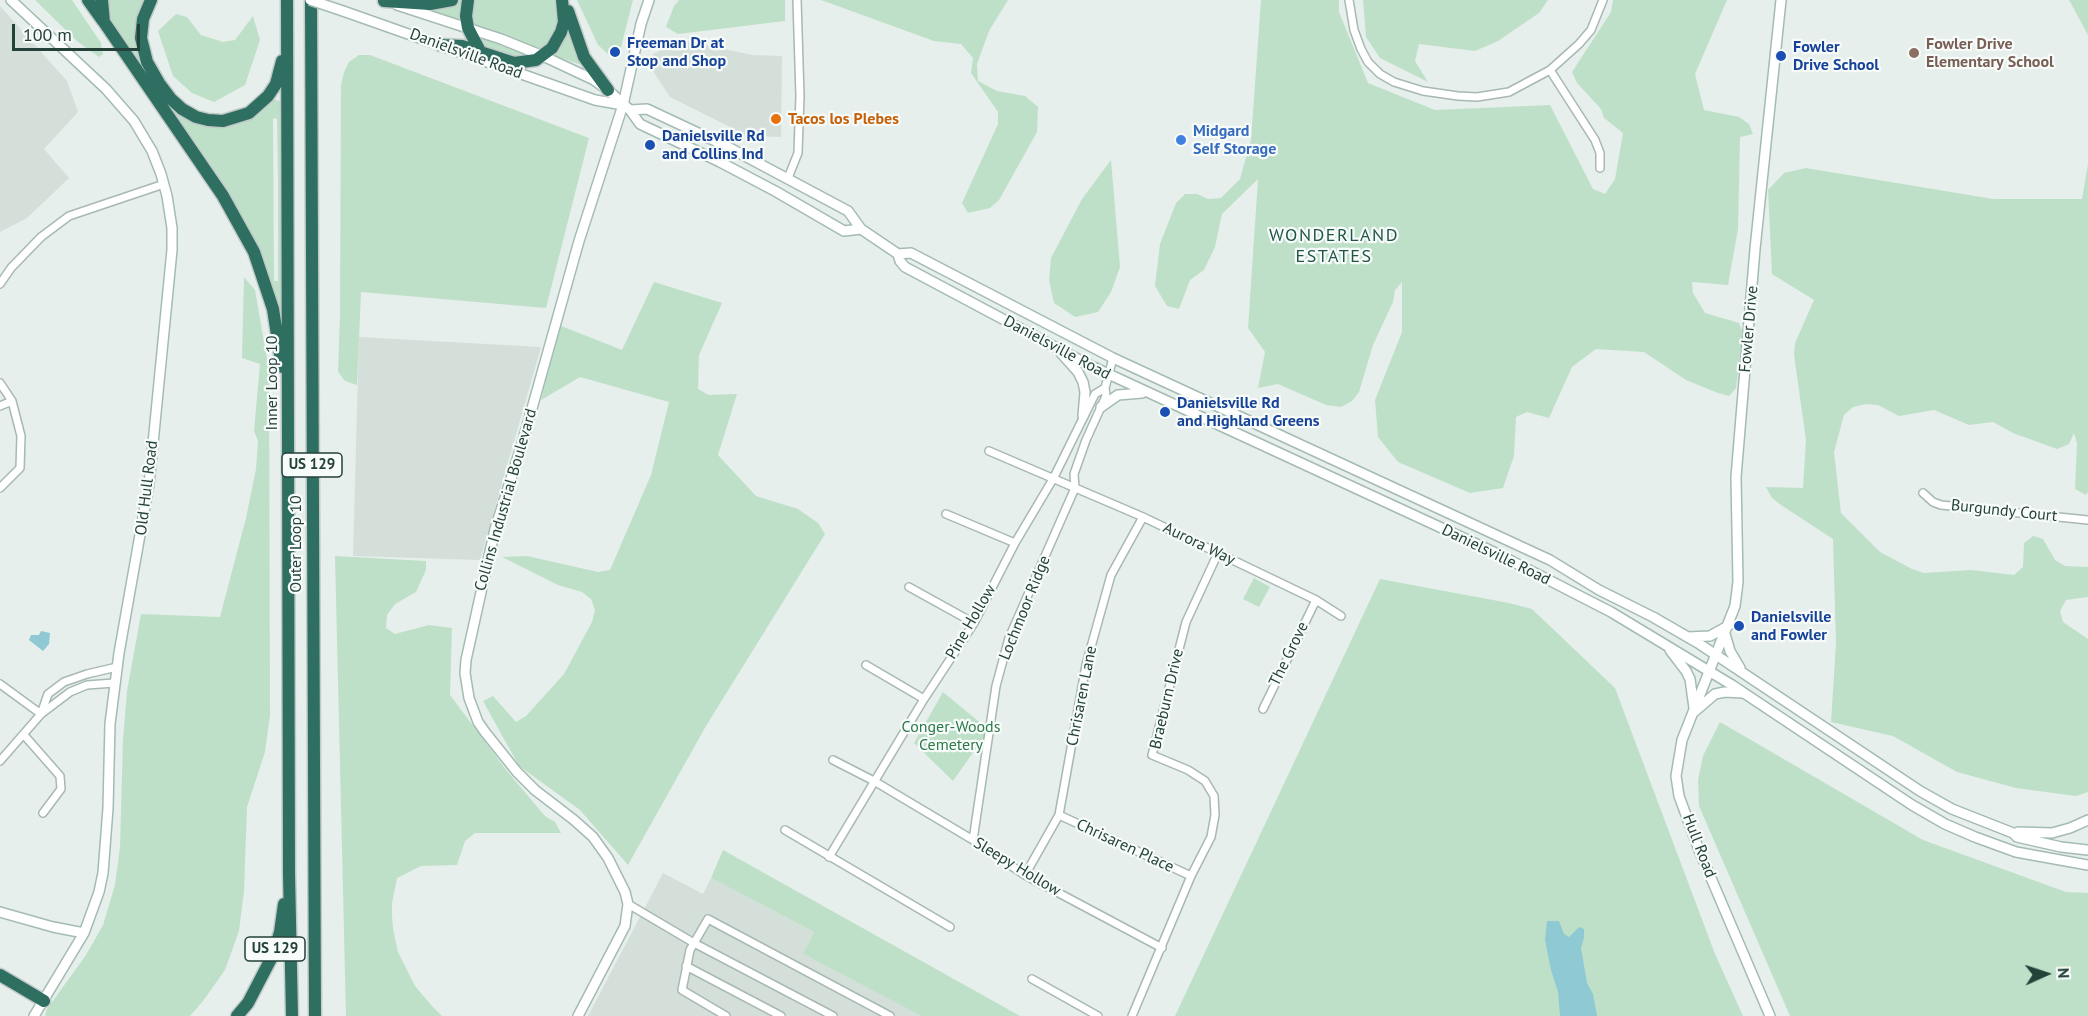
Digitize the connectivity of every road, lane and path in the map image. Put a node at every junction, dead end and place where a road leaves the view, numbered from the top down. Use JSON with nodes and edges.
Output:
{"nodes":[{"id":1,"x":11,"y":0,"type":"edge"},
{"id":2,"x":88,"y":0,"type":"edge"},
{"id":3,"x":102,"y":0,"type":"edge"},
{"id":4,"x":151,"y":0,"type":"edge"},
{"id":5,"x":287,"y":0,"type":"edge"},
{"id":6,"x":310,"y":0,"type":"edge"},
{"id":7,"x":452,"y":0,"type":"edge"},
{"id":8,"x":468,"y":0,"type":"edge"},
{"id":9,"x":563,"y":0,"type":"edge"},
{"id":10,"x":649,"y":0,"type":"edge"},
{"id":11,"x":797,"y":0,"type":"edge"},
{"id":12,"x":1349,"y":0,"type":"edge"},
{"id":13,"x":1603,"y":0,"type":"edge"},
{"id":14,"x":1781,"y":0,"type":"edge"},
{"id":15,"x":382,"y":1,"type":"edge"},
{"id":16,"x":104,"y":22,"type":"junction"},
{"id":17,"x":287,"y":22,"type":"junction"},
{"id":18,"x":468,"y":28,"type":"junction"},
{"id":19,"x":440,"y":45,"type":"joint"},
{"id":20,"x":543,"y":56,"type":"junction"},
{"id":21,"x":483,"y":57,"type":"junction"},
{"id":22,"x":1550,"y":70,"type":"junction"},
{"id":23,"x":608,"y":90,"type":"junction"},
{"id":24,"x":627,"y":107,"type":"junction"},
{"id":25,"x":1600,"y":168,"type":"dead end"},
{"id":26,"x":788,"y":178,"type":"junction"},
{"id":27,"x":164,"y":184,"type":"junction"},
{"id":28,"x":861,"y":228,"type":"junction"},
{"id":29,"x":898,"y":254,"type":"junction"},
{"id":30,"x":0,"y":284,"type":"edge"},
{"id":31,"x":1058,"y":349,"type":"junction"},
{"id":32,"x":1113,"y":358,"type":"junction"},
{"id":33,"x":1108,"y":375,"type":"junction"},
{"id":34,"x":0,"y":383,"type":"edge"},
{"id":35,"x":1105,"y":388,"type":"junction"},
{"id":36,"x":1147,"y":393,"type":"junction"},
{"id":37,"x":12,"y":401,"type":"junction"},
{"id":38,"x":0,"y":406,"type":"edge"},
{"id":39,"x":289,"y":406,"type":"junction"},
{"id":40,"x":1101,"y":407,"type":"junction"},
{"id":41,"x":1083,"y":416,"type":"junction"},
{"id":42,"x":989,"y":451,"type":"dead end"},
{"id":43,"x":1053,"y":479,"type":"junction"},
{"id":44,"x":0,"y":488,"type":"edge"},
{"id":45,"x":1075,"y":488,"type":"junction"},
{"id":46,"x":1923,"y":493,"type":"dead end"},
{"id":47,"x":946,"y":514,"type":"dead end"},
{"id":48,"x":1143,"y":517,"type":"junction"},
{"id":49,"x":2088,"y":520,"type":"edge"},
{"id":50,"x":1496,"y":534,"type":"junction"},
{"id":51,"x":1015,"y":543,"type":"junction"},
{"id":52,"x":1489,"y":550,"type":"junction"},
{"id":53,"x":1218,"y":554,"type":"junction"},
{"id":54,"x":909,"y":587,"type":"dead end"},
{"id":55,"x":1316,"y":600,"type":"junction"},
{"id":56,"x":1341,"y":616,"type":"dead end"},
{"id":57,"x":974,"y":623,"type":"junction"},
{"id":58,"x":1726,"y":629,"type":"junction"},
{"id":59,"x":1688,"y":638,"type":"junction"},
{"id":60,"x":1667,"y":646,"type":"junction"},
{"id":61,"x":1716,"y":655,"type":"junction"},
{"id":62,"x":866,"y":665,"type":"dead end"},
{"id":63,"x":117,"y":667,"type":"junction"},
{"id":64,"x":1708,"y":672,"type":"junction"},
{"id":65,"x":1743,"y":672,"type":"junction"},
{"id":66,"x":114,"y":683,"type":"junction"},
{"id":67,"x":0,"y":684,"type":"edge"},
{"id":68,"x":1745,"y":694,"type":"junction"},
{"id":69,"x":924,"y":699,"type":"junction"},
{"id":70,"x":1263,"y":709,"type":"dead end"},
{"id":71,"x":1693,"y":712,"type":"junction"},
{"id":72,"x":41,"y":714,"type":"junction"},
{"id":73,"x":24,"y":735,"type":"junction"},
{"id":74,"x":833,"y":760,"type":"dead end"},
{"id":75,"x":0,"y":761,"type":"edge"},
{"id":76,"x":874,"y":781,"type":"junction"},
{"id":77,"x":44,"y":813,"type":"dead end"},
{"id":78,"x":1059,"y":815,"type":"junction"},
{"id":79,"x":2088,"y":820,"type":"edge"},
{"id":80,"x":785,"y":830,"type":"dead end"},
{"id":81,"x":2013,"y":833,"type":"junction"},
{"id":82,"x":973,"y":840,"type":"junction"},
{"id":83,"x":2088,"y":850,"type":"edge"},
{"id":84,"x":829,"y":857,"type":"junction"},
{"id":85,"x":2088,"y":865,"type":"edge"},
{"id":86,"x":289,"y":873,"type":"junction"},
{"id":87,"x":1025,"y":875,"type":"junction"},
{"id":88,"x":1191,"y":876,"type":"junction"},
{"id":89,"x":628,"y":904,"type":"junction"},
{"id":90,"x":0,"y":912,"type":"edge"},
{"id":91,"x":950,"y":927,"type":"dead end"},
{"id":92,"x":315,"y":930,"type":"junction"},
{"id":93,"x":84,"y":933,"type":"junction"},
{"id":94,"x":694,"y":943,"type":"junction"},
{"id":95,"x":1162,"y":948,"type":"junction"},
{"id":96,"x":686,"y":966,"type":"junction"},
{"id":97,"x":0,"y":975,"type":"edge"},
{"id":98,"x":1032,"y":979,"type":"dead end"},
{"id":99,"x":44,"y":1001,"type":"junction"},
{"id":100,"x":817,"y":1012,"type":"edge"},
{"id":101,"x":34,"y":1016,"type":"edge"},
{"id":102,"x":237,"y":1016,"type":"edge"},
{"id":103,"x":292,"y":1016,"type":"edge"},
{"id":104,"x":315,"y":1016,"type":"edge"},
{"id":105,"x":323,"y":1016,"type":"edge"},
{"id":106,"x":578,"y":1016,"type":"edge"},
{"id":107,"x":726,"y":1016,"type":"edge"},
{"id":108,"x":782,"y":1016,"type":"edge"},
{"id":109,"x":833,"y":1016,"type":"edge"},
{"id":110,"x":890,"y":1016,"type":"edge"},
{"id":111,"x":1098,"y":1016,"type":"edge"},
{"id":112,"x":1132,"y":1016,"type":"edge"},
{"id":113,"x":1770,"y":1016,"type":"edge"}],
"edges":[{"from":1,"to":27,"type":"main road","name":"Old Hull Road"},
{"from":2,"to":16,"type":"highway"},
{"from":3,"to":16,"type":"highway"},
{"from":4,"to":17,"type":"highway"},
{"from":5,"to":17,"type":"highway","name":"Inner Loop 10","number":"US 129"},
{"from":6,"to":19,"type":"main road","name":"Danielsville Road","bridge":true},
{"from":6,"to":92,"type":"highway","name":"Outer Loop 10","number":"US 129"},
{"from":7,"to":15,"type":"highway"},
{"from":8,"to":18,"type":"highway"},
{"from":9,"to":20,"type":"highway"},
{"from":9,"to":23,"type":"highway"},
{"from":10,"to":24,"type":"main road","name":"Collins Industrial Boulevard"},
{"from":11,"to":26,"type":"street"},
{"from":12,"to":22,"type":"street"},
{"from":13,"to":22,"type":"street"},
{"from":14,"to":58,"type":"main road","name":"Fowler Drive"},
{"from":15,"to":18,"type":"main road","name":"Danielsville Road"},
{"from":16,"to":39,"type":"highway"},
{"from":17,"to":39,"type":"highway","name":"Inner Loop 10","number":"US 129"},
{"from":18,"to":20,"type":"main road","name":"Danielsville Road"},
{"from":18,"to":21,"type":"highway"},
{"from":19,"to":21,"type":"highway"},
{"from":20,"to":21,"type":"highway"},
{"from":20,"to":23,"type":"main road","name":"Danielsville Road"},
{"from":21,"to":24,"type":"main road","name":"Danielsville Road"},
{"from":22,"to":25,"type":"street"},
{"from":23,"to":24,"type":"main road","name":"Danielsville Road"},
{"from":24,"to":26,"type":"main road","name":"Danielsville Road"},
{"from":24,"to":28,"type":"main road","name":"Danielsville Road"},
{"from":24,"to":89,"type":"main road","name":"Collins Industrial Boulevard"},
{"from":26,"to":28,"type":"main road","name":"Danielsville Road"},
{"from":27,"to":30,"type":"street"},
{"from":27,"to":63,"type":"main road","name":"Old Hull Road"},
{"from":28,"to":29,"type":"main road","name":"Danielsville Road"},
{"from":29,"to":31,"type":"main road","name":"Danielsville Road"},
{"from":29,"to":32,"type":"main road","name":"Danielsville Road"},
{"from":31,"to":33,"type":"main road","name":"Danielsville Road"},
{"from":31,"to":41,"type":"main road"},
{"from":32,"to":33,"type":"street"},
{"from":32,"to":50,"type":"main road","name":"Danielsville Road"},
{"from":33,"to":35,"type":"street"},
{"from":33,"to":36,"type":"main road","name":"Danielsville Road"},
{"from":34,"to":37,"type":"street"},
{"from":35,"to":40,"type":"street"},
{"from":35,"to":41,"type":"street","name":"Pine Hollow"},
{"from":36,"to":40,"type":"main road"},
{"from":36,"to":52,"type":"main road","name":"Danielsville Road"},
{"from":37,"to":38,"type":"street"},
{"from":37,"to":44,"type":"street"},
{"from":39,"to":86,"type":"highway","name":"Inner Loop 10","number":"US 129"},
{"from":40,"to":45,"type":"street"},
{"from":41,"to":43,"type":"street","name":"Pine Hollow"},
{"from":42,"to":43,"type":"street"},
{"from":43,"to":45,"type":"street","name":"Aurora Way"},
{"from":43,"to":51,"type":"street","name":"Pine Hollow"},
{"from":45,"to":48,"type":"street","name":"Aurora Way"},
{"from":45,"to":82,"type":"street","name":"Lochmoor Ridge"},
{"from":46,"to":49,"type":"street","name":"Burgundy Court"},
{"from":47,"to":51,"type":"street"},
{"from":48,"to":53,"type":"street","name":"Aurora Way"},
{"from":48,"to":78,"type":"street","name":"Chrisaren Lane"},
{"from":50,"to":52,"type":"main road"},
{"from":50,"to":59,"type":"main road","name":"Danielsville Road"},
{"from":51,"to":57,"type":"street","name":"Pine Hollow"},
{"from":52,"to":60,"type":"main road","name":"Danielsville Road"},
{"from":53,"to":55,"type":"street","name":"Aurora Way"},
{"from":53,"to":88,"type":"street","name":"Braeburn Drive"},
{"from":54,"to":57,"type":"street"},
{"from":55,"to":56,"type":"street","name":"Aurora Way"},
{"from":55,"to":70,"type":"street","name":"The Grove"},
{"from":57,"to":69,"type":"street","name":"Pine Hollow"},
{"from":58,"to":59,"type":"main road"},
{"from":58,"to":61,"type":"main road","name":"Fowler Drive"},
{"from":58,"to":65,"type":"main road"},
{"from":59,"to":61,"type":"main road","name":"Danielsville Road"},
{"from":60,"to":64,"type":"main road","name":"Danielsville Road"},
{"from":60,"to":71,"type":"main road"},
{"from":61,"to":64,"type":"main road","name":"Fowler Drive"},
{"from":61,"to":65,"type":"main road","name":"Danielsville Road"},
{"from":62,"to":69,"type":"street"},
{"from":63,"to":66,"type":"main road","name":"Old Hull Road"},
{"from":63,"to":72,"type":"street"},
{"from":64,"to":68,"type":"main road","name":"Danielsville Road"},
{"from":64,"to":71,"type":"main road","name":"Hull Road"},
{"from":65,"to":81,"type":"main road","name":"Danielsville Road"},
{"from":66,"to":72,"type":"street"},
{"from":66,"to":93,"type":"main road","name":"Old Hull Road"},
{"from":67,"to":72,"type":"street"},
{"from":68,"to":71,"type":"main road"},
{"from":68,"to":85,"type":"main road","name":"Danielsville Road"},
{"from":69,"to":76,"type":"street","name":"Pine Hollow"},
{"from":71,"to":113,"type":"main road","name":"Hull Road"},
{"from":72,"to":73,"type":"street"},
{"from":73,"to":75,"type":"street"},
{"from":73,"to":77,"type":"street"},
{"from":74,"to":76,"type":"street"},
{"from":76,"to":82,"type":"street","name":"Sleepy Hollow"},
{"from":76,"to":84,"type":"street","name":"Pine Hollow"},
{"from":78,"to":87,"type":"street","name":"Chrisaren Lane"},
{"from":78,"to":88,"type":"street","name":"Chrisaren Place"},
{"from":79,"to":81,"type":"main road"},
{"from":80,"to":84,"type":"street"},
{"from":81,"to":83,"type":"main road","name":"Danielsville Road"},
{"from":82,"to":87,"type":"street","name":"Sleepy Hollow"},
{"from":84,"to":91,"type":"street"},
{"from":86,"to":102,"type":"highway","number":"US 129"},
{"from":86,"to":103,"type":"highway"},
{"from":87,"to":95,"type":"street","name":"Sleepy Hollow"},
{"from":88,"to":95,"type":"street","name":"Braeburn Drive"},
{"from":89,"to":94,"type":"street"},
{"from":89,"to":106,"type":"main road"},
{"from":90,"to":93,"type":"main road"},
{"from":92,"to":104,"type":"highway","name":"Outer Loop 10","number":"US 129"},
{"from":92,"to":105,"type":"highway"},
{"from":93,"to":99,"type":"main road","name":"Old Hull Road"},
{"from":94,"to":96,"type":"street"},
{"from":94,"to":100,"type":"street"},
{"from":94,"to":110,"type":"street"},
{"from":95,"to":112,"type":"street","name":"Braeburn Drive"},
{"from":96,"to":107,"type":"street"},
{"from":96,"to":108,"type":"street"},
{"from":97,"to":99,"type":"highway"},
{"from":98,"to":111,"type":"street"},
{"from":99,"to":101,"type":"main road","name":"Old Hull Road"},
{"from":100,"to":109,"type":"street"}]}
